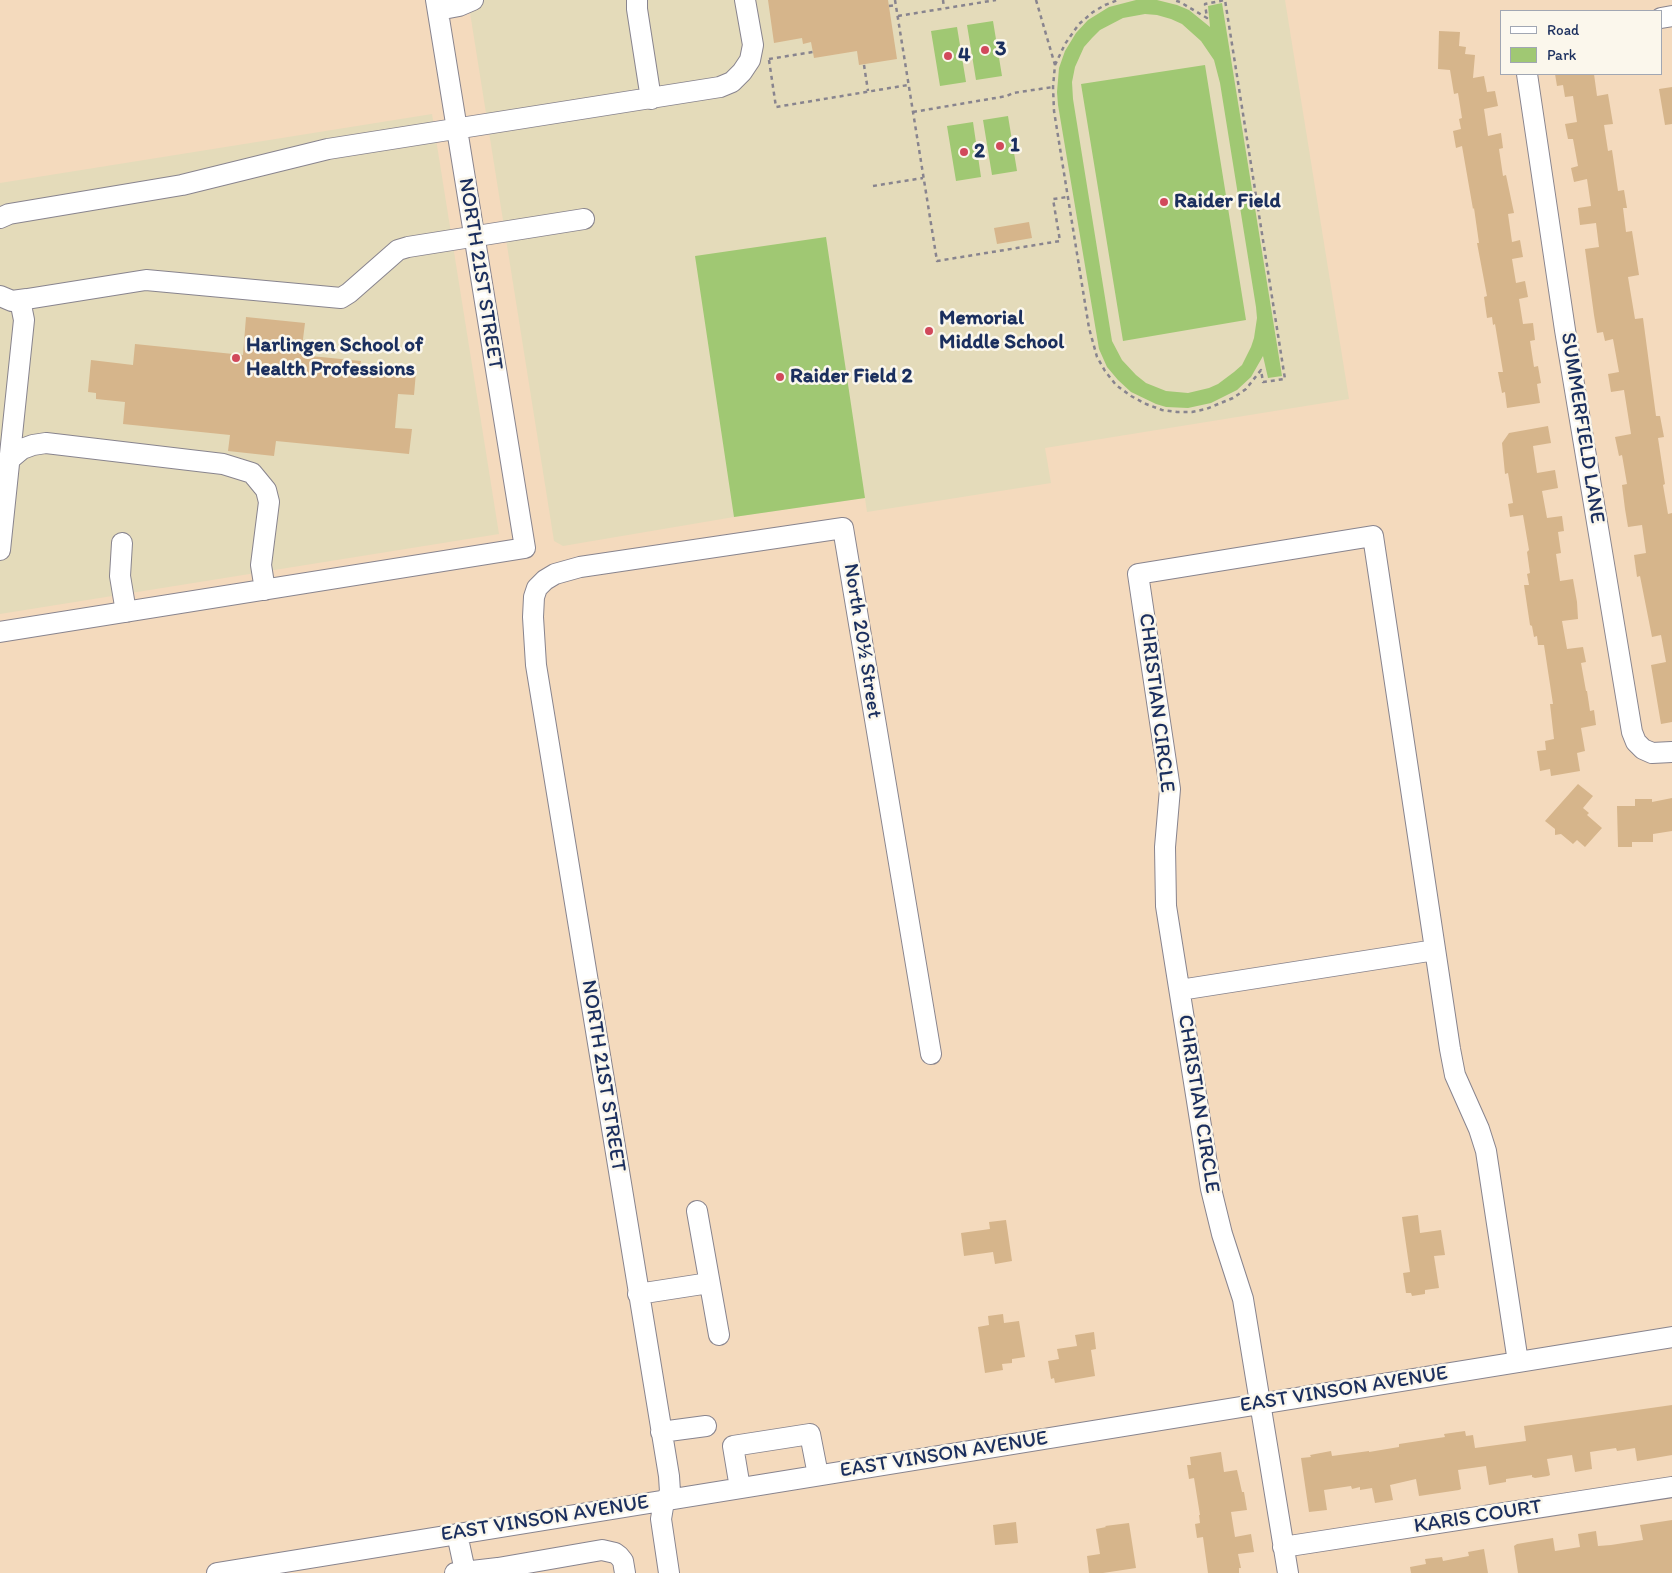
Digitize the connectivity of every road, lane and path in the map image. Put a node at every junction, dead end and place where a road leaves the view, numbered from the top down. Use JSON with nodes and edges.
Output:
{"nodes":[{"id":1,"x":473,"y":0,"type":"edge"},
{"id":2,"x":637,"y":0,"type":"edge"},
{"id":3,"x":746,"y":0,"type":"edge"},
{"id":4,"x":895,"y":0,"type":"edge"},
{"id":5,"x":943,"y":0,"type":"edge"},
{"id":6,"x":996,"y":0,"type":"edge"},
{"id":7,"x":1036,"y":0,"type":"edge"},
{"id":8,"x":1118,"y":0,"type":"edge"},
{"id":9,"x":1174,"y":0,"type":"edge"},
{"id":10,"x":437,"y":5,"type":"edge"},
{"id":11,"x":896,"y":5,"type":"junction"},
{"id":12,"x":889,"y":6,"type":"dead end"},
{"id":13,"x":944,"y":8,"type":"junction"},
{"id":14,"x":898,"y":16,"type":"junction"},
{"id":15,"x":813,"y":52,"type":"dead end"},
{"id":16,"x":864,"y":64,"type":"dead end"},
{"id":17,"x":1055,"y":65,"type":"junction"},
{"id":18,"x":1527,"y":75,"type":"edge"},
{"id":19,"x":908,"y":85,"type":"junction"},
{"id":20,"x":1053,"y":87,"type":"junction"},
{"id":21,"x":868,"y":91,"type":"junction"},
{"id":22,"x":651,"y":99,"type":"junction"},
{"id":23,"x":913,"y":112,"type":"junction"},
{"id":24,"x":457,"y":128,"type":"junction"},
{"id":25,"x":923,"y":178,"type":"junction"},
{"id":26,"x":873,"y":186,"type":"dead end"},
{"id":27,"x":1068,"y":197,"type":"junction"},
{"id":28,"x":0,"y":218,"type":"edge"},
{"id":29,"x":584,"y":219,"type":"dead end"},
{"id":30,"x":474,"y":236,"type":"junction"},
{"id":31,"x":0,"y":296,"type":"edge"},
{"id":32,"x":20,"y":300,"type":"junction"},
{"id":33,"x":10,"y":459,"type":"junction"},
{"id":34,"x":122,"y":543,"type":"dead end"},
{"id":35,"x":0,"y":550,"type":"edge"},
{"id":36,"x":545,"y":580,"type":"joint"},
{"id":37,"x":265,"y":590,"type":"junction"},
{"id":38,"x":126,"y":612,"type":"junction"},
{"id":39,"x":0,"y":632,"type":"edge"},
{"id":40,"x":1672,"y":752,"type":"edge"},
{"id":41,"x":1435,"y":950,"type":"junction"},
{"id":42,"x":1180,"y":990,"type":"junction"},
{"id":43,"x":931,"y":1054,"type":"dead end"},
{"id":44,"x":697,"y":1211,"type":"dead end"},
{"id":45,"x":709,"y":1283,"type":"junction"},
{"id":46,"x":638,"y":1294,"type":"junction"},
{"id":47,"x":719,"y":1335,"type":"dead end"},
{"id":48,"x":1672,"y":1337,"type":"edge"},
{"id":49,"x":1518,"y":1362,"type":"junction"},
{"id":50,"x":1260,"y":1404,"type":"junction"},
{"id":51,"x":706,"y":1426,"type":"dead end"},
{"id":52,"x":661,"y":1432,"type":"junction"},
{"id":53,"x":818,"y":1475,"type":"junction"},
{"id":54,"x":1672,"y":1487,"type":"edge"},
{"id":55,"x":740,"y":1488,"type":"junction"},
{"id":56,"x":668,"y":1499,"type":"junction"},
{"id":57,"x":458,"y":1534,"type":"junction"},
{"id":58,"x":1284,"y":1547,"type":"junction"},
{"id":59,"x":460,"y":1572,"type":"edge"},
{"id":60,"x":217,"y":1573,"type":"edge"},
{"id":61,"x":625,"y":1573,"type":"edge"},
{"id":62,"x":669,"y":1573,"type":"edge"},
{"id":63,"x":1288,"y":1573,"type":"edge"}],
"edges":[{"from":1,"to":10,"type":"street"},
{"from":2,"to":22,"type":"street"},
{"from":3,"to":22,"type":"street"},
{"from":4,"to":11,"type":"path"},
{"from":5,"to":13,"type":"path"},
{"from":6,"to":13,"type":"path"},
{"from":7,"to":17,"type":"path"},
{"from":8,"to":17,"type":"path"},
{"from":9,"to":27,"type":"path"},
{"from":10,"to":24,"type":"street","name":"NORTH 21ST STREET"},
{"from":11,"to":12,"type":"path"},
{"from":11,"to":14,"type":"path"},
{"from":13,"to":14,"type":"path"},
{"from":14,"to":19,"type":"path"},
{"from":15,"to":21,"type":"path"},
{"from":16,"to":21,"type":"path"},
{"from":17,"to":20,"type":"path"},
{"from":18,"to":40,"type":"street","name":"SUMMERFIELD LANE"},
{"from":19,"to":21,"type":"path"},
{"from":19,"to":23,"type":"path"},
{"from":20,"to":23,"type":"path"},
{"from":20,"to":27,"type":"path"},
{"from":22,"to":24,"type":"street"},
{"from":23,"to":25,"type":"path"},
{"from":24,"to":28,"type":"street"},
{"from":24,"to":30,"type":"street","name":"NORTH 21ST STREET"},
{"from":25,"to":26,"type":"path"},
{"from":25,"to":27,"type":"path"},
{"from":29,"to":30,"type":"street"},
{"from":30,"to":32,"type":"street"},
{"from":30,"to":37,"type":"street","name":"NORTH 21ST STREET"},
{"from":31,"to":32,"type":"street"},
{"from":32,"to":33,"type":"street"},
{"from":33,"to":35,"type":"street"},
{"from":33,"to":37,"type":"street"},
{"from":34,"to":38,"type":"street"},
{"from":36,"to":43,"type":"street","name":"North 20½ Street"},
{"from":36,"to":46,"type":"street","name":"NORTH 21ST STREET"},
{"from":37,"to":38,"type":"street"},
{"from":38,"to":39,"type":"street"},
{"from":41,"to":42,"type":"street"},
{"from":41,"to":42,"type":"street","name":"CHRISTIAN CIRCLE"},
{"from":41,"to":49,"type":"street"},
{"from":42,"to":50,"type":"street","name":"CHRISTIAN CIRCLE"},
{"from":44,"to":45,"type":"street"},
{"from":45,"to":46,"type":"street"},
{"from":45,"to":47,"type":"street"},
{"from":46,"to":52,"type":"street","name":"NORTH 21ST STREET"},
{"from":48,"to":49,"type":"street","name":"EAST VINSON AVENUE"},
{"from":49,"to":50,"type":"street","name":"EAST VINSON AVENUE"},
{"from":50,"to":53,"type":"street","name":"EAST VINSON AVENUE"},
{"from":50,"to":58,"type":"street","name":"CHRISTIAN CIRCLE"},
{"from":51,"to":52,"type":"street"},
{"from":52,"to":56,"type":"street","name":"NORTH 21ST STREET"},
{"from":53,"to":55,"type":"street","name":"EAST VINSON AVENUE"},
{"from":53,"to":55,"type":"street"},
{"from":54,"to":58,"type":"street","name":"KARIS COURT"},
{"from":55,"to":56,"type":"street","name":"EAST VINSON AVENUE"},
{"from":56,"to":57,"type":"street","name":"EAST VINSON AVENUE"},
{"from":56,"to":62,"type":"street","name":"NORTH 21ST STREET"},
{"from":57,"to":59,"type":"street"},
{"from":57,"to":60,"type":"street","name":"EAST VINSON AVENUE"},
{"from":58,"to":63,"type":"street","name":"CHRISTIAN CIRCLE"},
{"from":59,"to":61,"type":"street"}]}
